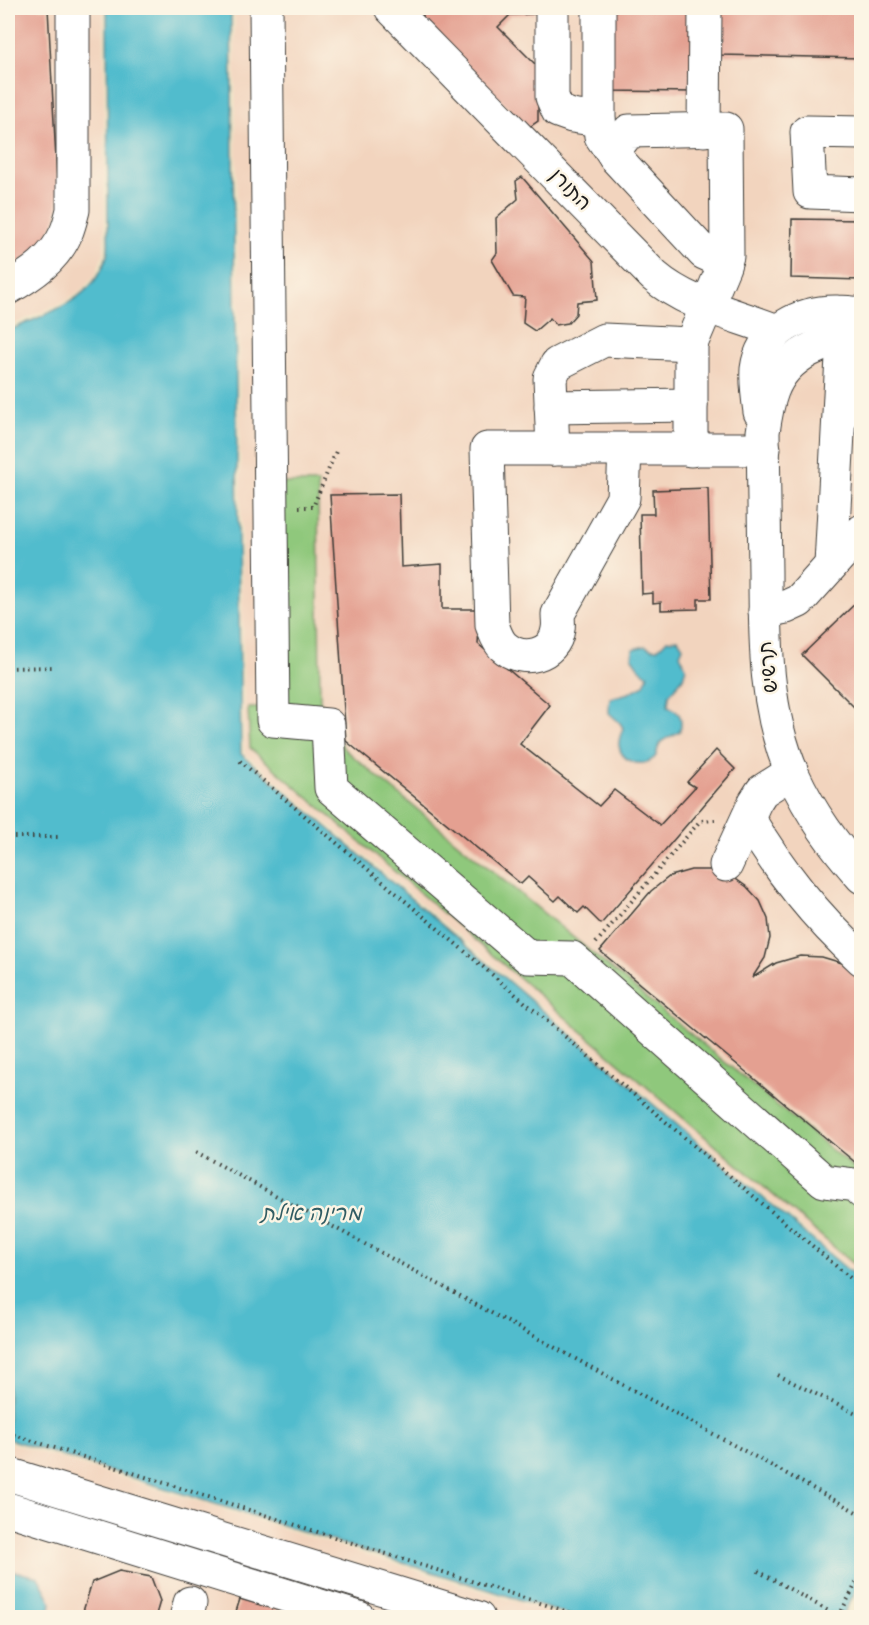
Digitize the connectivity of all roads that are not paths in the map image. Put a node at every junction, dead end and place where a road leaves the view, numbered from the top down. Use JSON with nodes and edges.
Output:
{"nodes":[{"id":1,"x":73,"y":8,"type":"edge"},
{"id":2,"x":266,"y":8,"type":"edge"},
{"id":3,"x":391,"y":8,"type":"edge"},
{"id":4,"x":552,"y":8,"type":"edge"},
{"id":5,"x":600,"y":8,"type":"edge"},
{"id":6,"x":705,"y":8,"type":"edge"},
{"id":7,"x":600,"y":120,"type":"junction"},
{"id":8,"x":704,"y":130,"type":"junction"},
{"id":9,"x":861,"y":133,"type":"edge"},
{"id":10,"x":615,"y":157,"type":"junction"},
{"id":11,"x":861,"y":194,"type":"edge"},
{"id":12,"x":727,"y":256,"type":"junction"},
{"id":13,"x":8,"y":288,"type":"edge"},
{"id":14,"x":707,"y":306,"type":"junction"},
{"id":15,"x":855,"y":329,"type":"edge"},
{"id":16,"x":777,"y":331,"type":"junction"},
{"id":17,"x":691,"y":344,"type":"junction"},
{"id":18,"x":851,"y":395,"type":"edge"},
{"id":19,"x":691,"y":405,"type":"junction"},
{"id":20,"x":551,"y":407,"type":"junction"},
{"id":21,"x":764,"y":440,"type":"junction"},
{"id":22,"x":553,"y":449,"type":"junction"},
{"id":23,"x":625,"y":449,"type":"junction"},
{"id":24,"x":691,"y":450,"type":"junction"},
{"id":25,"x":861,"y":531,"type":"edge"},
{"id":26,"x":831,"y":565,"type":"junction"},
{"id":27,"x":765,"y":611,"type":"junction"},
{"id":28,"x":792,"y":772,"type":"junction"},
{"id":29,"x":748,"y":818,"type":"junction"},
{"id":30,"x":726,"y":865,"type":"dead end"},
{"id":31,"x":861,"y":877,"type":"edge"},
{"id":32,"x":861,"y":959,"type":"edge"},
{"id":33,"x":861,"y":1192,"type":"edge"},
{"id":34,"x":8,"y":1474,"type":"edge"},
{"id":35,"x":8,"y":1509,"type":"edge"},
{"id":36,"x":359,"y":1617,"type":"edge"},
{"id":37,"x":478,"y":1617,"type":"edge"}],
"edges":[{"from":1,"to":13,"type":"street"},
{"from":2,"to":33,"type":"street"},
{"from":3,"to":14,"type":"street","name":"התורן"},
{"from":4,"to":7,"type":"street"},
{"from":5,"to":7,"type":"street"},
{"from":6,"to":8,"type":"street"},
{"from":7,"to":10,"type":"street"},
{"from":8,"to":10,"type":"street"},
{"from":8,"to":12,"type":"street"},
{"from":9,"to":11,"type":"street"},
{"from":10,"to":12,"type":"street"},
{"from":12,"to":14,"type":"street"},
{"from":14,"to":16,"type":"street","name":"התורן"},
{"from":14,"to":17,"type":"street"},
{"from":15,"to":16,"type":"street"},
{"from":15,"to":18,"type":"street"},
{"from":15,"to":21,"type":"street","name":"תרשיש"},
{"from":16,"to":21,"type":"street","name":"תרשיש"},
{"from":17,"to":19,"type":"street"},
{"from":17,"to":20,"type":"street"},
{"from":18,"to":26,"type":"street"},
{"from":19,"to":20,"type":"street"},
{"from":19,"to":24,"type":"street"},
{"from":20,"to":22,"type":"street"},
{"from":21,"to":24,"type":"street"},
{"from":21,"to":27,"type":"street","name":"תרשיש"},
{"from":22,"to":23,"type":"street"},
{"from":22,"to":23,"type":"street"},
{"from":23,"to":24,"type":"street"},
{"from":25,"to":26,"type":"street"},
{"from":26,"to":27,"type":"street"},
{"from":27,"to":28,"type":"street","name":"תרשיש"},
{"from":28,"to":29,"type":"street"},
{"from":28,"to":31,"type":"street","name":"תרשיש"},
{"from":29,"to":30,"type":"street"},
{"from":29,"to":32,"type":"street"},
{"from":34,"to":37,"type":"street"},
{"from":35,"to":36,"type":"street"}]}
